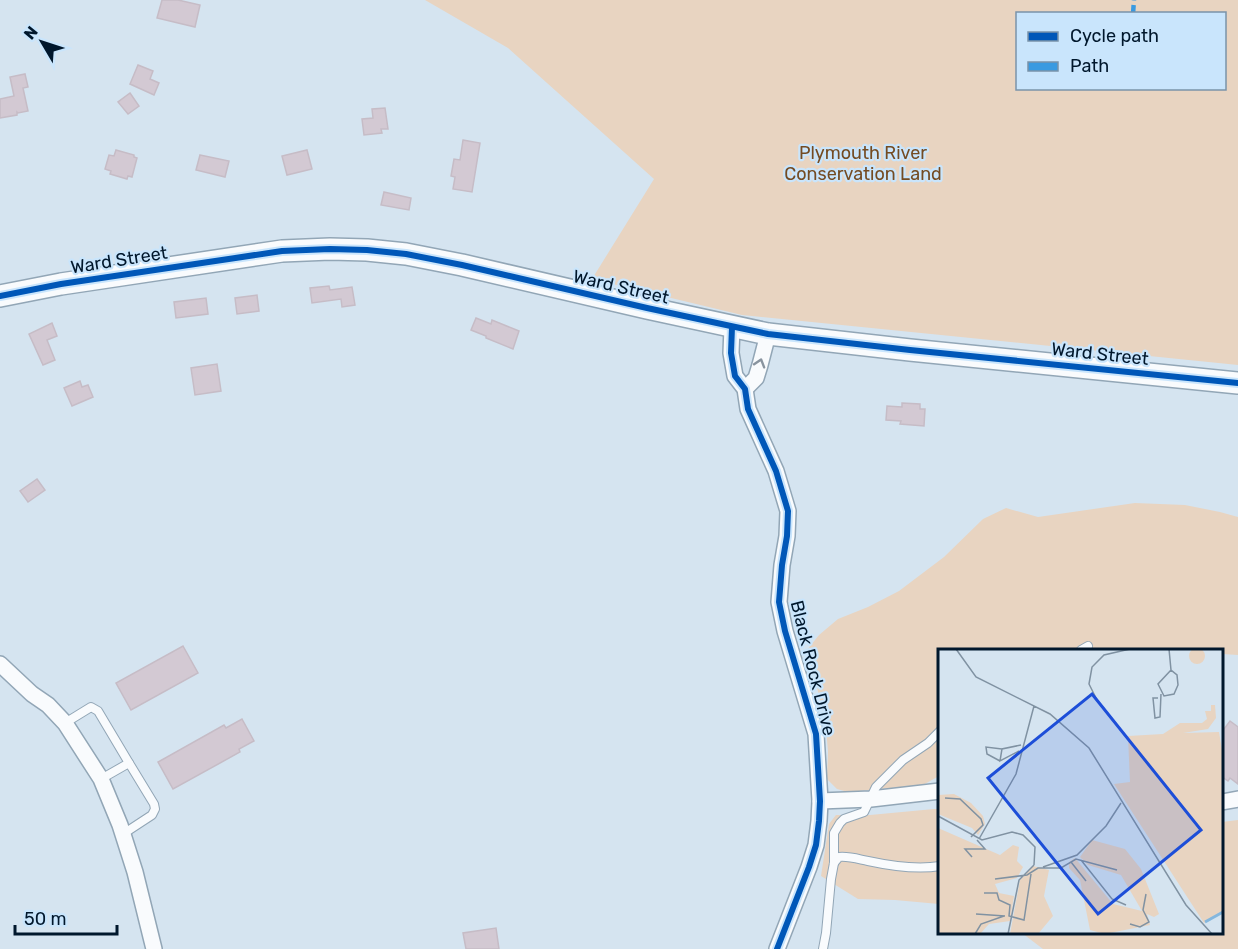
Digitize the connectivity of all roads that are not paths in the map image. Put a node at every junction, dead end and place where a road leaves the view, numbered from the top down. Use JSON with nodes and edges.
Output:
{"nodes":[{"id":1,"x":0,"y":296,"type":"edge"},
{"id":2,"x":732,"y":327,"type":"junction"},
{"id":3,"x":768,"y":334,"type":"junction"},
{"id":4,"x":1238,"y":383,"type":"edge"},
{"id":5,"x":746,"y":388,"type":"junction"},
{"id":6,"x":0,"y":664,"type":"edge"},
{"id":7,"x":65,"y":723,"type":"junction"},
{"id":8,"x":938,"y":732,"type":"edge"},
{"id":9,"x":129,"y":763,"type":"junction"},
{"id":10,"x":101,"y":779,"type":"junction"},
{"id":11,"x":938,"y":791,"type":"edge"},
{"id":12,"x":871,"y":799,"type":"junction"},
{"id":13,"x":1238,"y":799,"type":"edge"},
{"id":14,"x":820,"y":801,"type":"junction"},
{"id":15,"x":1223,"y":802,"type":"edge"},
{"id":16,"x":123,"y":834,"type":"junction"},
{"id":17,"x":834,"y":862,"type":"junction"},
{"id":18,"x":938,"y":866,"type":"edge"},
{"id":19,"x":154,"y":949,"type":"edge"},
{"id":20,"x":777,"y":949,"type":"edge"},
{"id":21,"x":823,"y":949,"type":"edge"}],
"edges":[{"from":1,"to":2,"type":"street","name":"Ward Street"},
{"from":2,"to":3,"type":"street","name":"Ward Street"},
{"from":2,"to":5,"type":"street","name":"Black Rock Drive"},
{"from":3,"to":4,"type":"street","name":"Ward Street"},
{"from":5,"to":3,"type":"street","one_way":true},
{"from":5,"to":14,"type":"street","name":"Black Rock Drive"},
{"from":6,"to":7,"type":"street"},
{"from":7,"to":9,"type":"lane"},
{"from":7,"to":10,"type":"street"},
{"from":8,"to":12,"type":"lane"},
{"from":9,"to":10,"type":"lane"},
{"from":9,"to":16,"type":"lane"},
{"from":10,"to":16,"type":"street"},
{"from":11,"to":12,"type":"street"},
{"from":12,"to":14,"type":"street"},
{"from":12,"to":17,"type":"lane"},
{"from":13,"to":15,"type":"street"},
{"from":14,"to":20,"type":"street","name":"Black Rock Drive"},
{"from":16,"to":19,"type":"street"},
{"from":17,"to":18,"type":"lane"},
{"from":17,"to":21,"type":"lane"}]}
